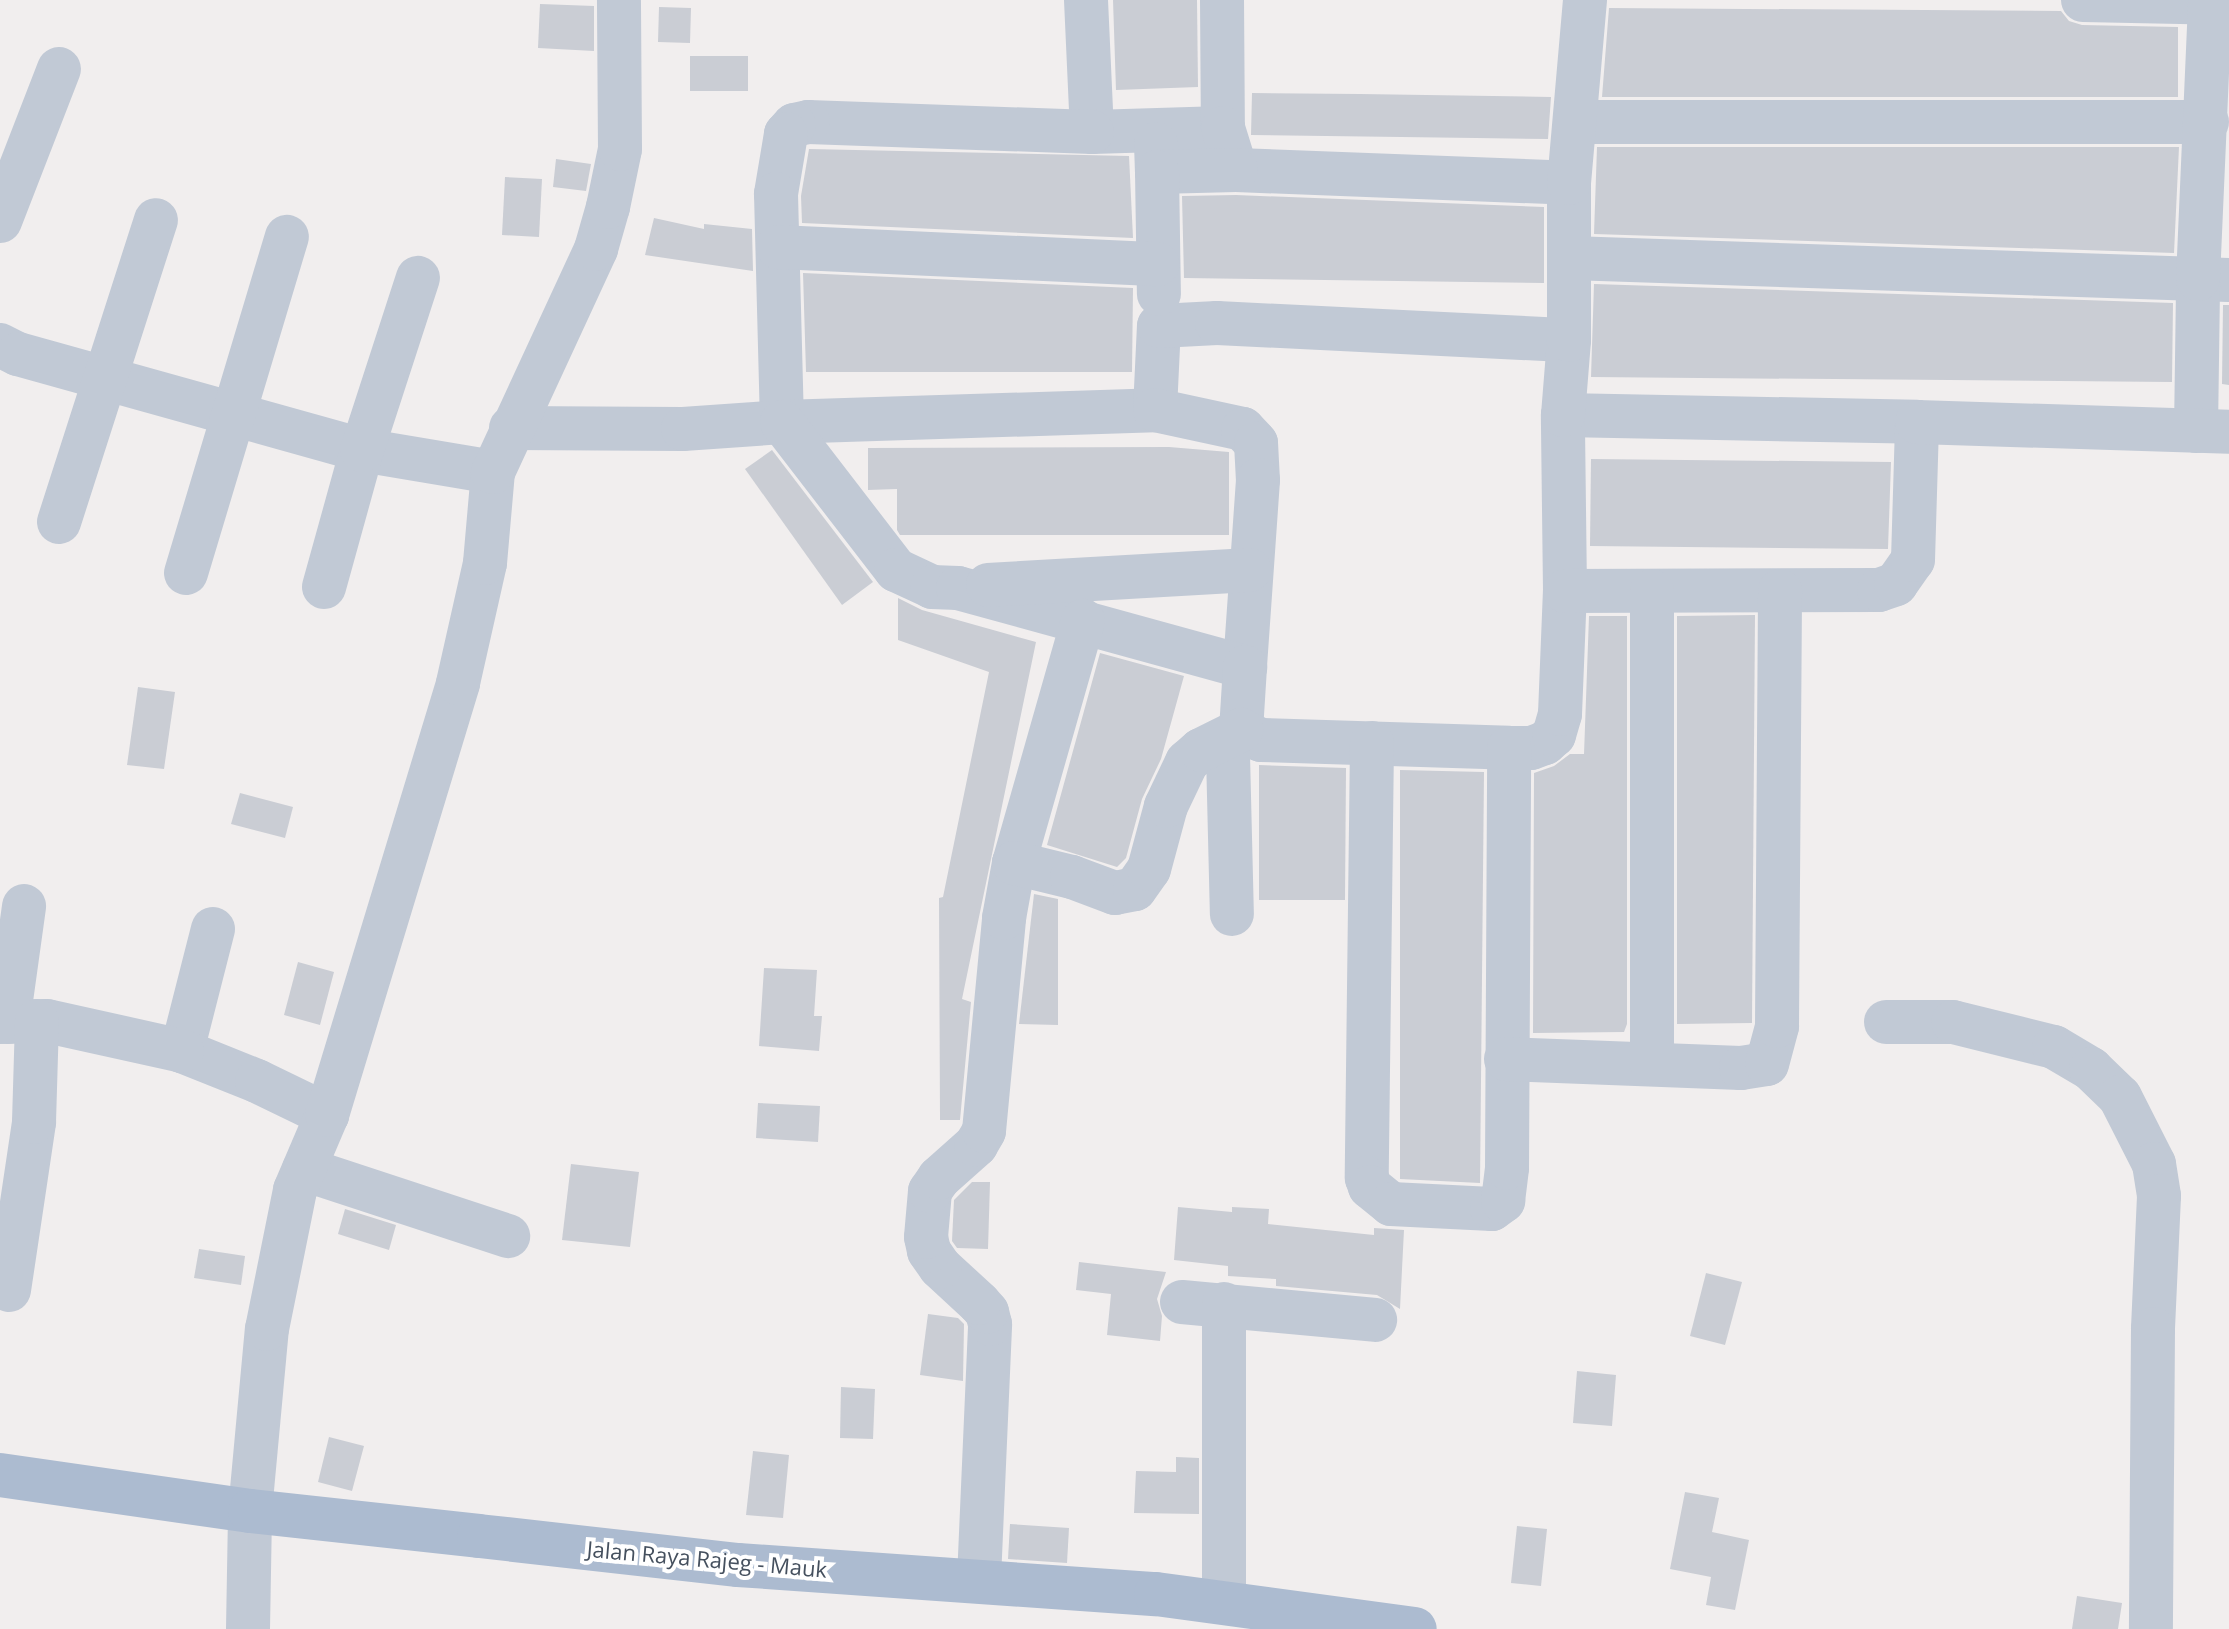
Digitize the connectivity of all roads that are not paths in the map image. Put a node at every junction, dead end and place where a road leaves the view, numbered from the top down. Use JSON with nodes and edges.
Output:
{"nodes":[{"id":1,"x":619,"y":0,"type":"edge"},
{"id":2,"x":1086,"y":0,"type":"edge"},
{"id":3,"x":1222,"y":0,"type":"edge"},
{"id":4,"x":1585,"y":0,"type":"edge"},
{"id":5,"x":2083,"y":0,"type":"edge"},
{"id":6,"x":2159,"y":0,"type":"edge"},
{"id":7,"x":2220,"y":3,"type":"edge"},
{"id":8,"x":59,"y":69,"type":"dead end"},
{"id":9,"x":1577,"y":122,"type":"junction"},
{"id":10,"x":2207,"y":122,"type":"junction"},
{"id":11,"x":1223,"y":128,"type":"junction"},
{"id":12,"x":1092,"y":132,"type":"junction"},
{"id":13,"x":1156,"y":151,"type":"junction"},
{"id":14,"x":1236,"y":170,"type":"junction"},
{"id":15,"x":1569,"y":183,"type":"junction"},
{"id":16,"x":156,"y":220,"type":"dead end"},
{"id":17,"x":0,"y":221,"type":"edge"},
{"id":18,"x":287,"y":237,"type":"dead end"},
{"id":19,"x":778,"y":247,"type":"junction"},
{"id":20,"x":1570,"y":258,"type":"junction"},
{"id":21,"x":1158,"y":264,"type":"junction"},
{"id":22,"x":418,"y":278,"type":"dead end"},
{"id":23,"x":2214,"y":280,"type":"edge"},
{"id":24,"x":1159,"y":326,"type":"junction"},
{"id":25,"x":1569,"y":340,"type":"junction"},
{"id":26,"x":0,"y":345,"type":"edge"},
{"id":27,"x":106,"y":377,"type":"junction"},
{"id":28,"x":1155,"y":410,"type":"junction"},
{"id":29,"x":234,"y":413,"type":"junction"},
{"id":30,"x":1563,"y":415,"type":"junction"},
{"id":31,"x":782,"y":422,"type":"junction"},
{"id":32,"x":1917,"y":422,"type":"junction"},
{"id":33,"x":511,"y":428,"type":"junction"},
{"id":34,"x":2212,"y":431,"type":"edge"},
{"id":35,"x":362,"y":450,"type":"junction"},
{"id":36,"x":493,"y":472,"type":"junction"},
{"id":37,"x":59,"y":522,"type":"dead end"},
{"id":38,"x":1250,"y":570,"type":"junction"},
{"id":39,"x":186,"y":573,"type":"dead end"},
{"id":40,"x":324,"y":587,"type":"dead end"},
{"id":41,"x":958,"y":588,"type":"junction"},
{"id":42,"x":1565,"y":591,"type":"junction"},
{"id":43,"x":1652,"y":591,"type":"junction"},
{"id":44,"x":1780,"y":591,"type":"junction"},
{"id":45,"x":1083,"y":621,"type":"junction"},
{"id":46,"x":1245,"y":667,"type":"junction"},
{"id":47,"x":1230,"y":735,"type":"junction"},
{"id":48,"x":1372,"y":743,"type":"junction"},
{"id":49,"x":1509,"y":748,"type":"junction"},
{"id":50,"x":1014,"y":863,"type":"junction"},
{"id":51,"x":24,"y":906,"type":"dead end"},
{"id":52,"x":1232,"y":914,"type":"dead end"},
{"id":53,"x":213,"y":929,"type":"dead end"},
{"id":54,"x":15,"y":1021,"type":"edge"},
{"id":55,"x":1886,"y":1022,"type":"dead end"},
{"id":56,"x":182,"y":1051,"type":"junction"},
{"id":57,"x":1506,"y":1059,"type":"junction"},
{"id":58,"x":1652,"y":1063,"type":"junction"},
{"id":59,"x":327,"y":1115,"type":"junction"},
{"id":60,"x":304,"y":1169,"type":"junction"},
{"id":61,"x":508,"y":1236,"type":"dead end"},
{"id":62,"x":9,"y":1290,"type":"dead end"},
{"id":63,"x":1375,"y":1320,"type":"dead end"},
{"id":64,"x":0,"y":1475,"type":"edge"},
{"id":65,"x":250,"y":1511,"type":"junction"},
{"id":66,"x":979,"y":1579,"type":"junction"},
{"id":67,"x":1224,"y":1601,"type":"junction"},
{"id":68,"x":248,"y":1629,"type":"edge"},
{"id":69,"x":1415,"y":1629,"type":"edge"},
{"id":70,"x":2151,"y":1629,"type":"edge"}],
"edges":[{"from":1,"to":33,"type":"street"},
{"from":2,"to":12,"type":"street"},
{"from":3,"to":11,"type":"street"},
{"from":4,"to":9,"type":"street"},
{"from":5,"to":6,"type":"street"},
{"from":6,"to":7,"type":"street"},
{"from":7,"to":10,"type":"street"},
{"from":8,"to":17,"type":"street"},
{"from":9,"to":10,"type":"street"},
{"from":9,"to":15,"type":"street"},
{"from":10,"to":23,"type":"street"},
{"from":11,"to":13,"type":"street"},
{"from":11,"to":14,"type":"street"},
{"from":12,"to":13,"type":"street"},
{"from":12,"to":19,"type":"street"},
{"from":13,"to":14,"type":"street"},
{"from":13,"to":21,"type":"street"},
{"from":14,"to":15,"type":"street"},
{"from":15,"to":20,"type":"street"},
{"from":16,"to":27,"type":"street"},
{"from":18,"to":29,"type":"street"},
{"from":19,"to":21,"type":"street"},
{"from":19,"to":31,"type":"street"},
{"from":20,"to":23,"type":"street"},
{"from":20,"to":25,"type":"street"},
{"from":21,"to":24,"type":"street"},
{"from":22,"to":35,"type":"street"},
{"from":23,"to":34,"type":"street"},
{"from":24,"to":25,"type":"street"},
{"from":24,"to":28,"type":"street"},
{"from":25,"to":30,"type":"street"},
{"from":26,"to":27,"type":"street"},
{"from":27,"to":29,"type":"street"},
{"from":27,"to":37,"type":"street"},
{"from":28,"to":31,"type":"street"},
{"from":28,"to":38,"type":"street"},
{"from":29,"to":35,"type":"street"},
{"from":29,"to":39,"type":"street"},
{"from":30,"to":32,"type":"street"},
{"from":30,"to":42,"type":"street"},
{"from":31,"to":33,"type":"street"},
{"from":31,"to":41,"type":"street"},
{"from":32,"to":34,"type":"street"},
{"from":32,"to":44,"type":"street"},
{"from":33,"to":36,"type":"street"},
{"from":35,"to":36,"type":"street"},
{"from":35,"to":40,"type":"street"},
{"from":36,"to":59,"type":"street"},
{"from":38,"to":41,"type":"street"},
{"from":38,"to":46,"type":"street"},
{"from":41,"to":45,"type":"street"},
{"from":42,"to":43,"type":"street"},
{"from":42,"to":49,"type":"street"},
{"from":43,"to":44,"type":"street"},
{"from":43,"to":58,"type":"street"},
{"from":44,"to":58,"type":"street"},
{"from":45,"to":46,"type":"street"},
{"from":45,"to":50,"type":"street"},
{"from":46,"to":47,"type":"street"},
{"from":47,"to":48,"type":"street"},
{"from":47,"to":50,"type":"street"},
{"from":47,"to":52,"type":"street"},
{"from":48,"to":49,"type":"street"},
{"from":48,"to":57,"type":"street"},
{"from":49,"to":57,"type":"street"},
{"from":50,"to":66,"type":"street"},
{"from":51,"to":54,"type":"street"},
{"from":53,"to":56,"type":"street"},
{"from":54,"to":56,"type":"street"},
{"from":54,"to":62,"type":"street"},
{"from":55,"to":70,"type":"street"},
{"from":56,"to":59,"type":"street"},
{"from":57,"to":58,"type":"street"},
{"from":59,"to":60,"type":"street"},
{"from":60,"to":61,"type":"street"},
{"from":60,"to":65,"type":"street"},
{"from":63,"to":67,"type":"street"},
{"from":64,"to":65,"type":"main road","name":"Jalan Raya Rajeg - Mauk"},
{"from":65,"to":66,"type":"main road","name":"Jalan Raya Rajeg - Mauk"},
{"from":65,"to":68,"type":"street"},
{"from":66,"to":67,"type":"main road","name":"Jalan Raya Rajeg - Mauk"},
{"from":67,"to":69,"type":"main road","name":"Jalan Raya Rajeg - Mauk"}]}
